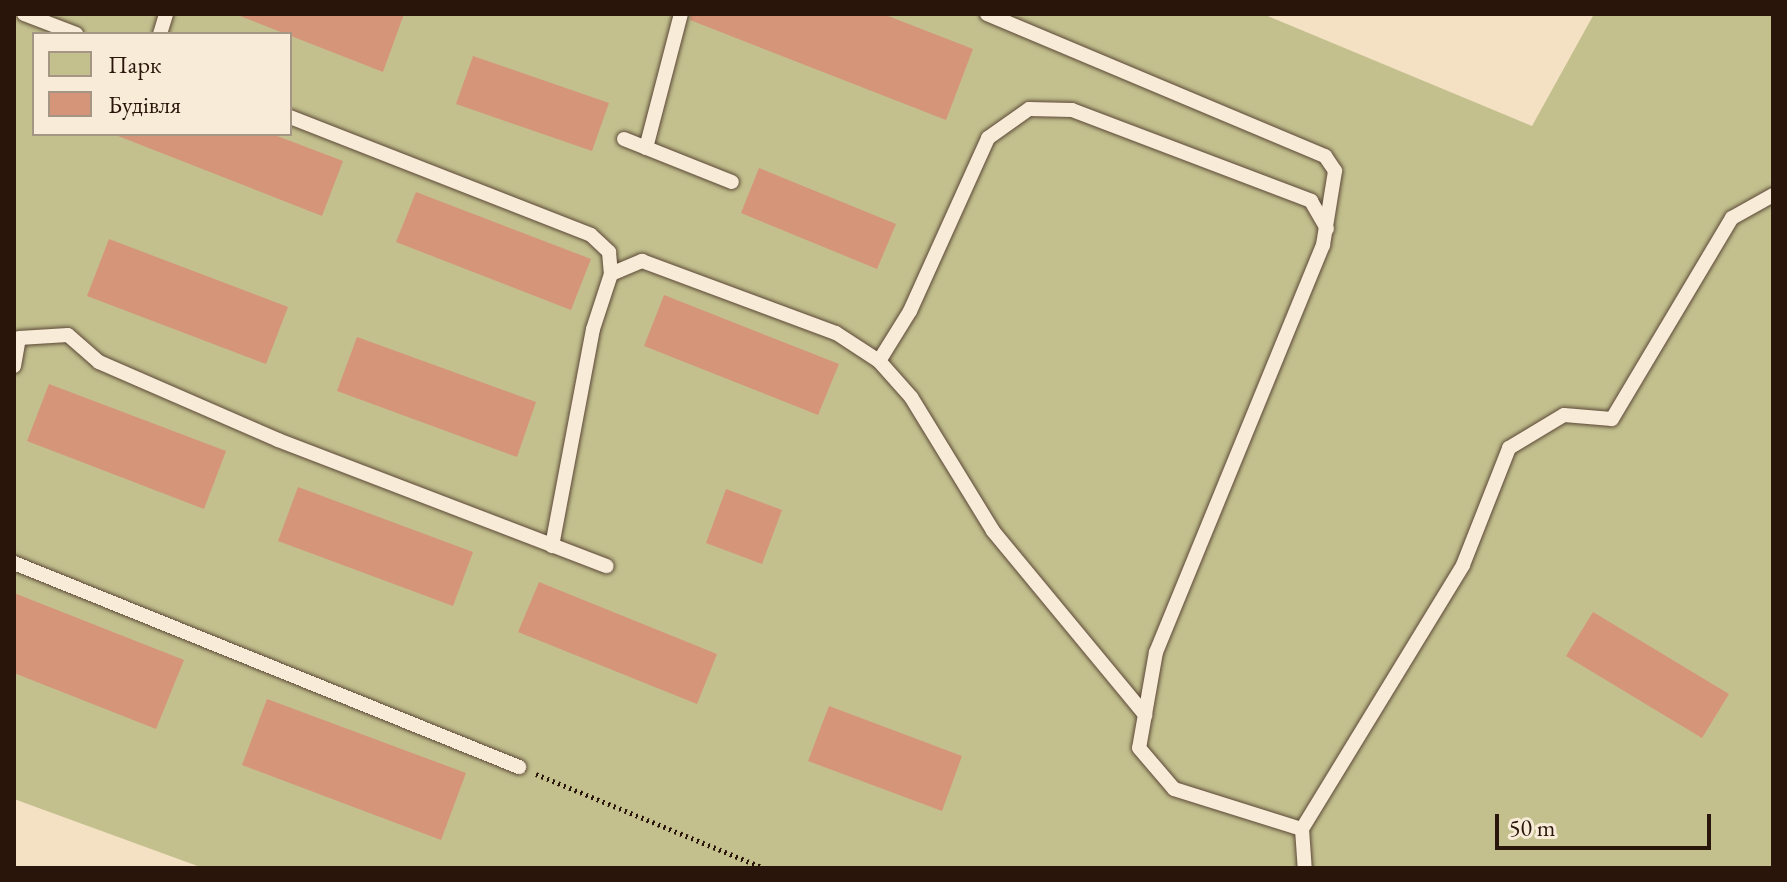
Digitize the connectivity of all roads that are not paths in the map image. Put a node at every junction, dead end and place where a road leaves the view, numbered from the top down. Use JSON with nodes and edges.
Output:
{"nodes":[{"id":1,"x":24,"y":14,"type":"edge"},
{"id":2,"x":681,"y":14,"type":"edge"},
{"id":3,"x":987,"y":14,"type":"edge"},
{"id":4,"x":71,"y":32,"type":"edge"},
{"id":5,"x":292,"y":118,"type":"edge"},
{"id":6,"x":624,"y":139,"type":"dead end"},
{"id":7,"x":646,"y":148,"type":"junction"},
{"id":8,"x":732,"y":182,"type":"dead end"},
{"id":9,"x":1773,"y":195,"type":"edge"},
{"id":10,"x":1327,"y":229,"type":"junction"},
{"id":11,"x":611,"y":274,"type":"junction"},
{"id":12,"x":879,"y":361,"type":"junction"},
{"id":13,"x":14,"y":366,"type":"edge"},
{"id":14,"x":552,"y":546,"type":"junction"},
{"id":15,"x":14,"y":563,"type":"edge"},
{"id":16,"x":607,"y":566,"type":"dead end"},
{"id":17,"x":1145,"y":715,"type":"junction"},
{"id":18,"x":519,"y":767,"type":"dead end"},
{"id":19,"x":1302,"y":829,"type":"junction"},
{"id":20,"x":1305,"y":868,"type":"edge"}],
"edges":[{"from":1,"to":4,"type":"lane"},
{"from":2,"to":7,"type":"lane"},
{"from":3,"to":10,"type":"lane"},
{"from":5,"to":11,"type":"lane"},
{"from":6,"to":7,"type":"lane"},
{"from":7,"to":8,"type":"lane"},
{"from":9,"to":19,"type":"lane"},
{"from":10,"to":12,"type":"lane"},
{"from":10,"to":17,"type":"lane"},
{"from":11,"to":12,"type":"lane"},
{"from":11,"to":14,"type":"lane"},
{"from":12,"to":17,"type":"lane"},
{"from":13,"to":14,"type":"lane"},
{"from":14,"to":16,"type":"lane"},
{"from":15,"to":18,"type":"lane"},
{"from":17,"to":19,"type":"lane"},
{"from":19,"to":20,"type":"lane"}]}
